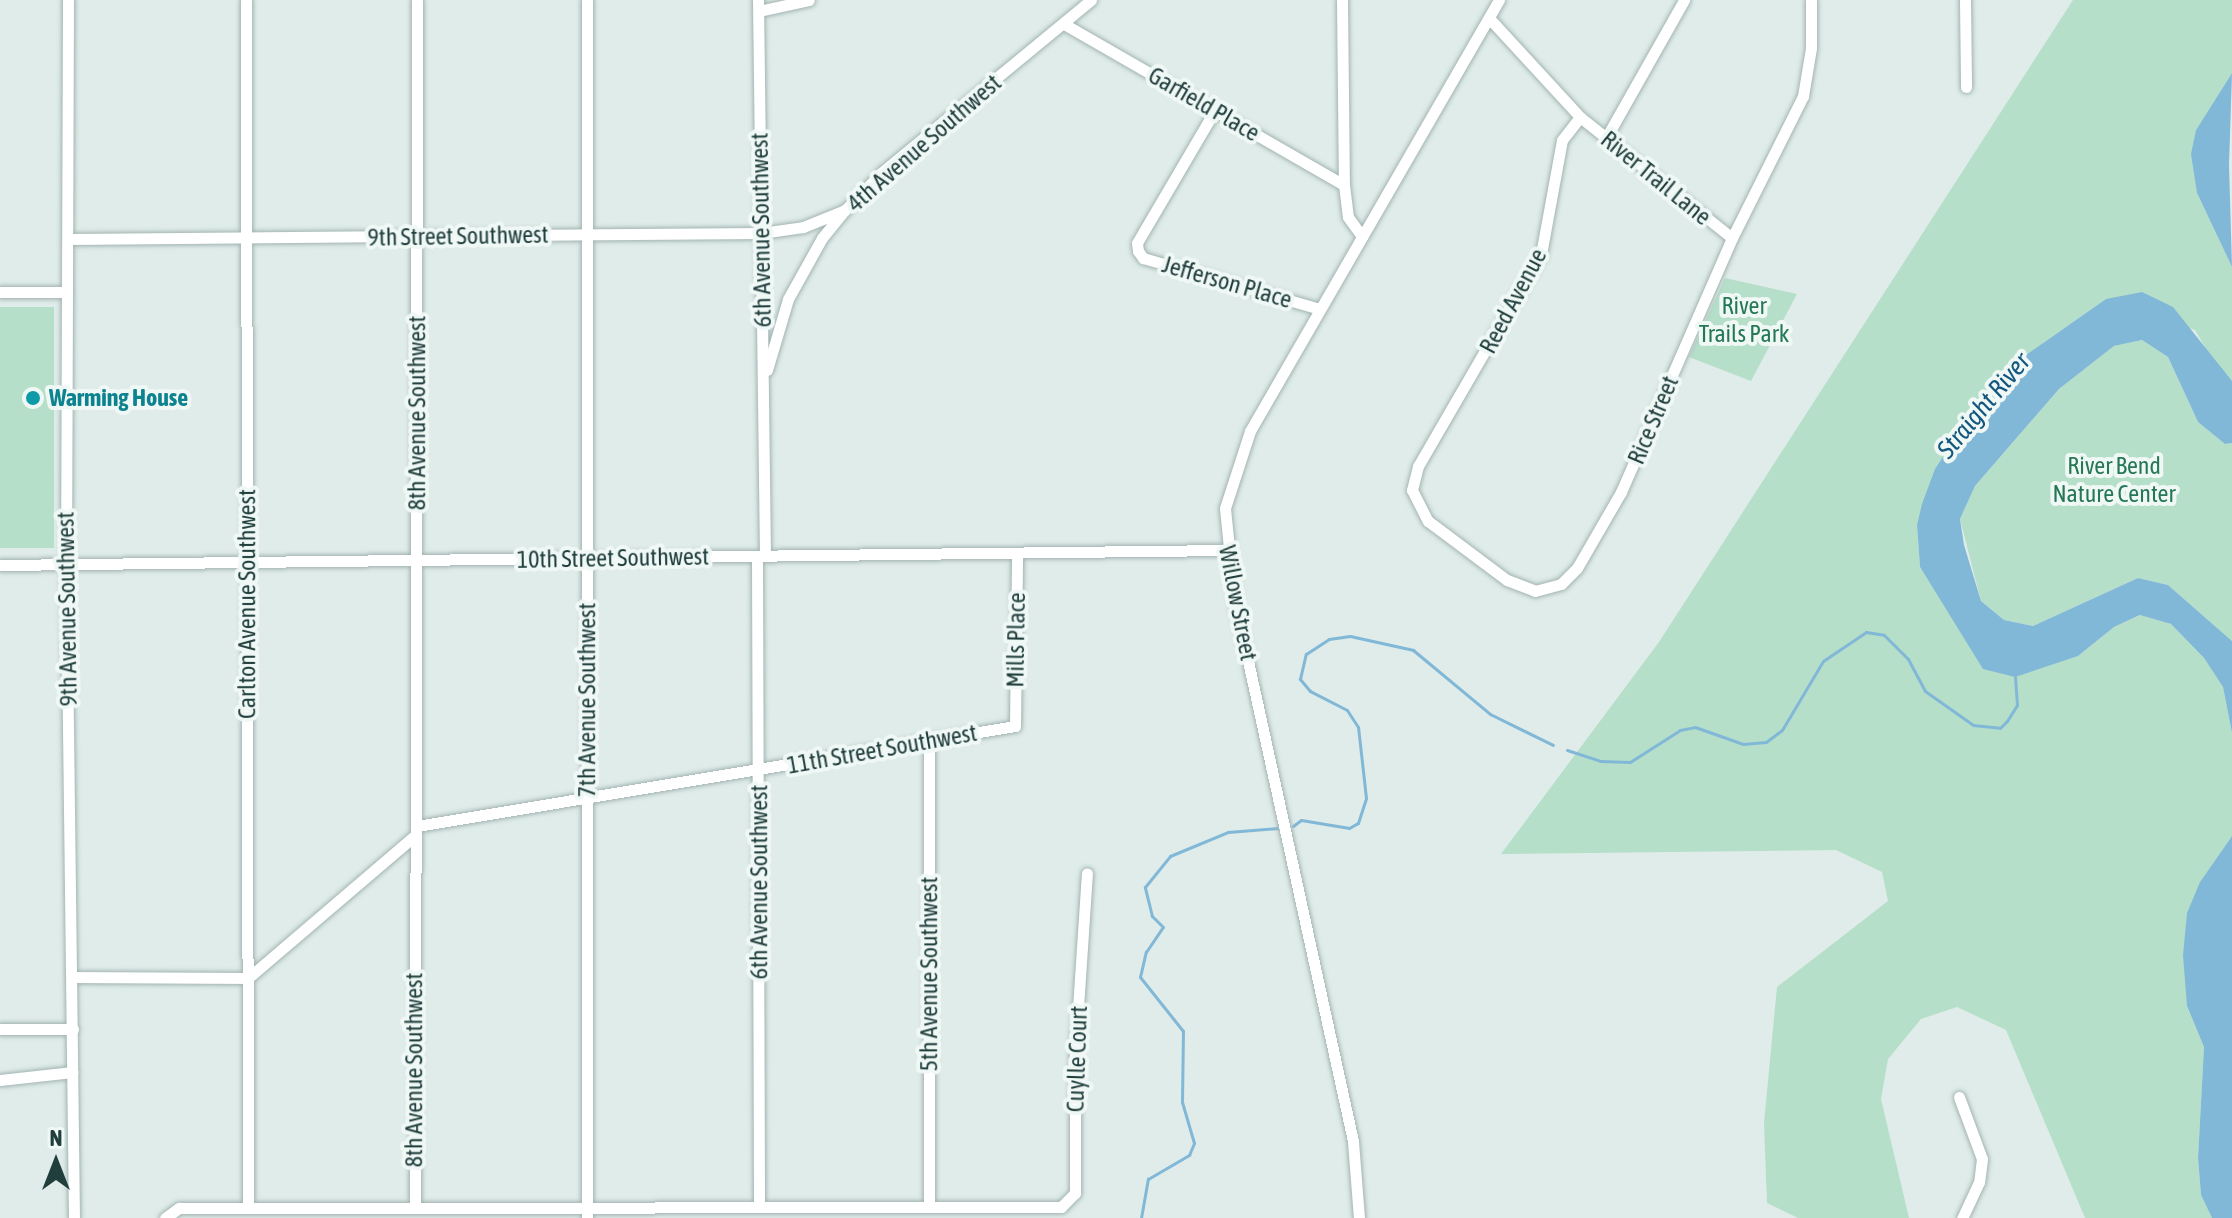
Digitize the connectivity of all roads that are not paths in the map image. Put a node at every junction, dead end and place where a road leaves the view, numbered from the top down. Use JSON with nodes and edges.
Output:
{"nodes":[{"id":1,"x":68,"y":0,"type":"edge"},
{"id":2,"x":246,"y":0,"type":"edge"},
{"id":3,"x":417,"y":0,"type":"edge"},
{"id":4,"x":587,"y":0,"type":"edge"},
{"id":5,"x":809,"y":0,"type":"edge"},
{"id":6,"x":1091,"y":0,"type":"edge"},
{"id":7,"x":1342,"y":0,"type":"edge"},
{"id":8,"x":1499,"y":0,"type":"edge"},
{"id":9,"x":1684,"y":0,"type":"edge"},
{"id":10,"x":1811,"y":0,"type":"edge"},
{"id":11,"x":1965,"y":0,"type":"edge"},
{"id":12,"x":758,"y":5,"type":"edge"},
{"id":13,"x":1489,"y":18,"type":"junction"},
{"id":14,"x":1064,"y":24,"type":"junction"},
{"id":15,"x":1966,"y":87,"type":"dead end"},
{"id":16,"x":1215,"y":110,"type":"junction"},
{"id":17,"x":1580,"y":117,"type":"junction"},
{"id":18,"x":1606,"y":138,"type":"junction"},
{"id":19,"x":1344,"y":185,"type":"junction"},
{"id":20,"x":845,"y":210,"type":"junction"},
{"id":21,"x":761,"y":233,"type":"junction"},
{"id":22,"x":587,"y":235,"type":"junction"},
{"id":23,"x":1362,"y":236,"type":"junction"},
{"id":24,"x":417,"y":237,"type":"junction"},
{"id":25,"x":246,"y":238,"type":"junction"},
{"id":26,"x":1732,"y":238,"type":"junction"},
{"id":27,"x":68,"y":239,"type":"junction"},
{"id":28,"x":0,"y":292,"type":"edge"},
{"id":29,"x":67,"y":292,"type":"junction"},
{"id":30,"x":1320,"y":309,"type":"junction"},
{"id":31,"x":763,"y":403,"type":"junction"},
{"id":32,"x":1418,"y":466,"type":"joint"},
{"id":33,"x":1226,"y":550,"type":"junction"},
{"id":34,"x":1017,"y":554,"type":"junction"},
{"id":35,"x":761,"y":556,"type":"junction"},
{"id":36,"x":587,"y":559,"type":"junction"},
{"id":37,"x":417,"y":560,"type":"junction"},
{"id":38,"x":247,"y":563,"type":"junction"},
{"id":39,"x":66,"y":564,"type":"junction"},
{"id":40,"x":0,"y":565,"type":"edge"},
{"id":41,"x":1015,"y":726,"type":"joint"},
{"id":42,"x":929,"y":741,"type":"junction"},
{"id":43,"x":759,"y":769,"type":"junction"},
{"id":44,"x":587,"y":798,"type":"junction"},
{"id":45,"x":415,"y":831,"type":"junction"},
{"id":46,"x":1087,"y":873,"type":"dead end"},
{"id":47,"x":72,"y":977,"type":"junction"},
{"id":48,"x":248,"y":978,"type":"junction"},
{"id":49,"x":0,"y":1029,"type":"edge"},
{"id":50,"x":73,"y":1029,"type":"junction"},
{"id":51,"x":73,"y":1072,"type":"junction"},
{"id":52,"x":0,"y":1080,"type":"edge"},
{"id":53,"x":1959,"y":1097,"type":"dead end"},
{"id":54,"x":759,"y":1206,"type":"junction"},
{"id":55,"x":415,"y":1207,"type":"junction"},
{"id":56,"x":929,"y":1207,"type":"junction"},
{"id":57,"x":248,"y":1208,"type":"junction"},
{"id":58,"x":792,"y":1212,"type":"edge"},
{"id":59,"x":1029,"y":1212,"type":"edge"},
{"id":60,"x":587,"y":1213,"type":"edge"},
{"id":61,"x":74,"y":1218,"type":"edge"},
{"id":62,"x":165,"y":1218,"type":"edge"},
{"id":63,"x":1359,"y":1218,"type":"edge"},
{"id":64,"x":1962,"y":1218,"type":"edge"}],
"edges":[{"from":1,"to":27,"type":"street","name":"9th Avenue Southwest"},
{"from":2,"to":25,"type":"street","name":"Carlton Avenue Southwest"},
{"from":3,"to":24,"type":"street","name":"8th Avenue Southwest"},
{"from":4,"to":22,"type":"street","name":"7th Avenue Southwest"},
{"from":5,"to":12,"type":"street"},
{"from":6,"to":14,"type":"street","name":"4th Avenue Southwest"},
{"from":7,"to":19,"type":"street"},
{"from":8,"to":13,"type":"street","name":"Willow Street"},
{"from":9,"to":18,"type":"street"},
{"from":10,"to":26,"type":"street","name":"Rice Street"},
{"from":11,"to":15,"type":"street"},
{"from":12,"to":21,"type":"street","name":"6th Avenue Southwest"},
{"from":13,"to":17,"type":"street"},
{"from":13,"to":23,"type":"street","name":"Willow Street"},
{"from":14,"to":16,"type":"street","name":"Garfield Place"},
{"from":14,"to":20,"type":"street","name":"4th Avenue Southwest"},
{"from":16,"to":19,"type":"street","name":"Garfield Place"},
{"from":16,"to":30,"type":"street","name":"Jefferson Place"},
{"from":17,"to":18,"type":"street","name":"River Trail Lane"},
{"from":17,"to":32,"type":"street","name":"Reed Avenue"},
{"from":18,"to":26,"type":"street","name":"River Trail Lane"},
{"from":19,"to":23,"type":"street"},
{"from":20,"to":21,"type":"street","name":"9th Street Southwest"},
{"from":20,"to":31,"type":"street","name":"4th Avenue Southwest"},
{"from":21,"to":22,"type":"street","name":"9th Street Southwest"},
{"from":21,"to":31,"type":"street","name":"6th Avenue Southwest"},
{"from":22,"to":24,"type":"street","name":"9th Street Southwest"},
{"from":22,"to":36,"type":"street","name":"7th Avenue Southwest"},
{"from":23,"to":30,"type":"street","name":"Willow Street"},
{"from":24,"to":25,"type":"street","name":"9th Street Southwest"},
{"from":24,"to":37,"type":"street","name":"8th Avenue Southwest"},
{"from":25,"to":27,"type":"street","name":"9th Street Southwest"},
{"from":25,"to":38,"type":"street","name":"Carlton Avenue Southwest"},
{"from":26,"to":32,"type":"street","name":"Rice Street"},
{"from":27,"to":29,"type":"street","name":"9th Avenue Southwest"},
{"from":28,"to":29,"type":"street"},
{"from":29,"to":39,"type":"street","name":"9th Avenue Southwest"},
{"from":30,"to":33,"type":"street","name":"Willow Street"},
{"from":31,"to":35,"type":"street","name":"6th Avenue Southwest"},
{"from":33,"to":34,"type":"street","name":"10th Street Southwest"},
{"from":33,"to":63,"type":"street","name":"Willow Street"},
{"from":34,"to":35,"type":"street","name":"10th Street Southwest"},
{"from":34,"to":41,"type":"street","name":"Mills Place"},
{"from":35,"to":36,"type":"street","name":"10th Street Southwest"},
{"from":35,"to":43,"type":"street","name":"6th Avenue Southwest"},
{"from":36,"to":37,"type":"street","name":"10th Street Southwest"},
{"from":36,"to":44,"type":"street","name":"7th Avenue Southwest"},
{"from":37,"to":38,"type":"street","name":"10th Street Southwest"},
{"from":37,"to":45,"type":"street","name":"8th Avenue Southwest"},
{"from":38,"to":39,"type":"street","name":"10th Street Southwest"},
{"from":38,"to":48,"type":"street","name":"Carlton Avenue Southwest"},
{"from":39,"to":40,"type":"street","name":"10th Street Southwest"},
{"from":39,"to":47,"type":"street","name":"9th Avenue Southwest"},
{"from":41,"to":42,"type":"street","name":"11th Street Southwest"},
{"from":42,"to":43,"type":"street","name":"11th Street Southwest"},
{"from":42,"to":56,"type":"street","name":"5th Avenue Southwest"},
{"from":43,"to":44,"type":"street","name":"11th Street Southwest"},
{"from":43,"to":54,"type":"street","name":"6th Avenue Southwest"},
{"from":44,"to":45,"type":"street","name":"11th Street Southwest"},
{"from":44,"to":60,"type":"street","name":"7th Avenue Southwest"},
{"from":45,"to":48,"type":"street"},
{"from":45,"to":55,"type":"street","name":"8th Avenue Southwest"},
{"from":46,"to":59,"type":"street","name":"Cuylle Court"},
{"from":47,"to":48,"type":"street"},
{"from":47,"to":50,"type":"street","name":"9th Avenue Southwest"},
{"from":48,"to":57,"type":"street","name":"Carlton Avenue Southwest"},
{"from":49,"to":50,"type":"street"},
{"from":50,"to":51,"type":"street","name":"9th Avenue Southwest"},
{"from":51,"to":52,"type":"street"},
{"from":51,"to":61,"type":"street","name":"9th Avenue Southwest"},
{"from":53,"to":64,"type":"street"},
{"from":54,"to":58,"type":"street","name":"Cuylle Court"},
{"from":54,"to":60,"type":"street","name":"Cuylle Court"},
{"from":55,"to":57,"type":"street","name":"Cuylle Court"},
{"from":55,"to":60,"type":"street","name":"Cuylle Court"},
{"from":56,"to":58,"type":"street","name":"Cuylle Court"},
{"from":56,"to":59,"type":"street","name":"Cuylle Court"},
{"from":57,"to":62,"type":"street","name":"Cuylle Court"}]}
